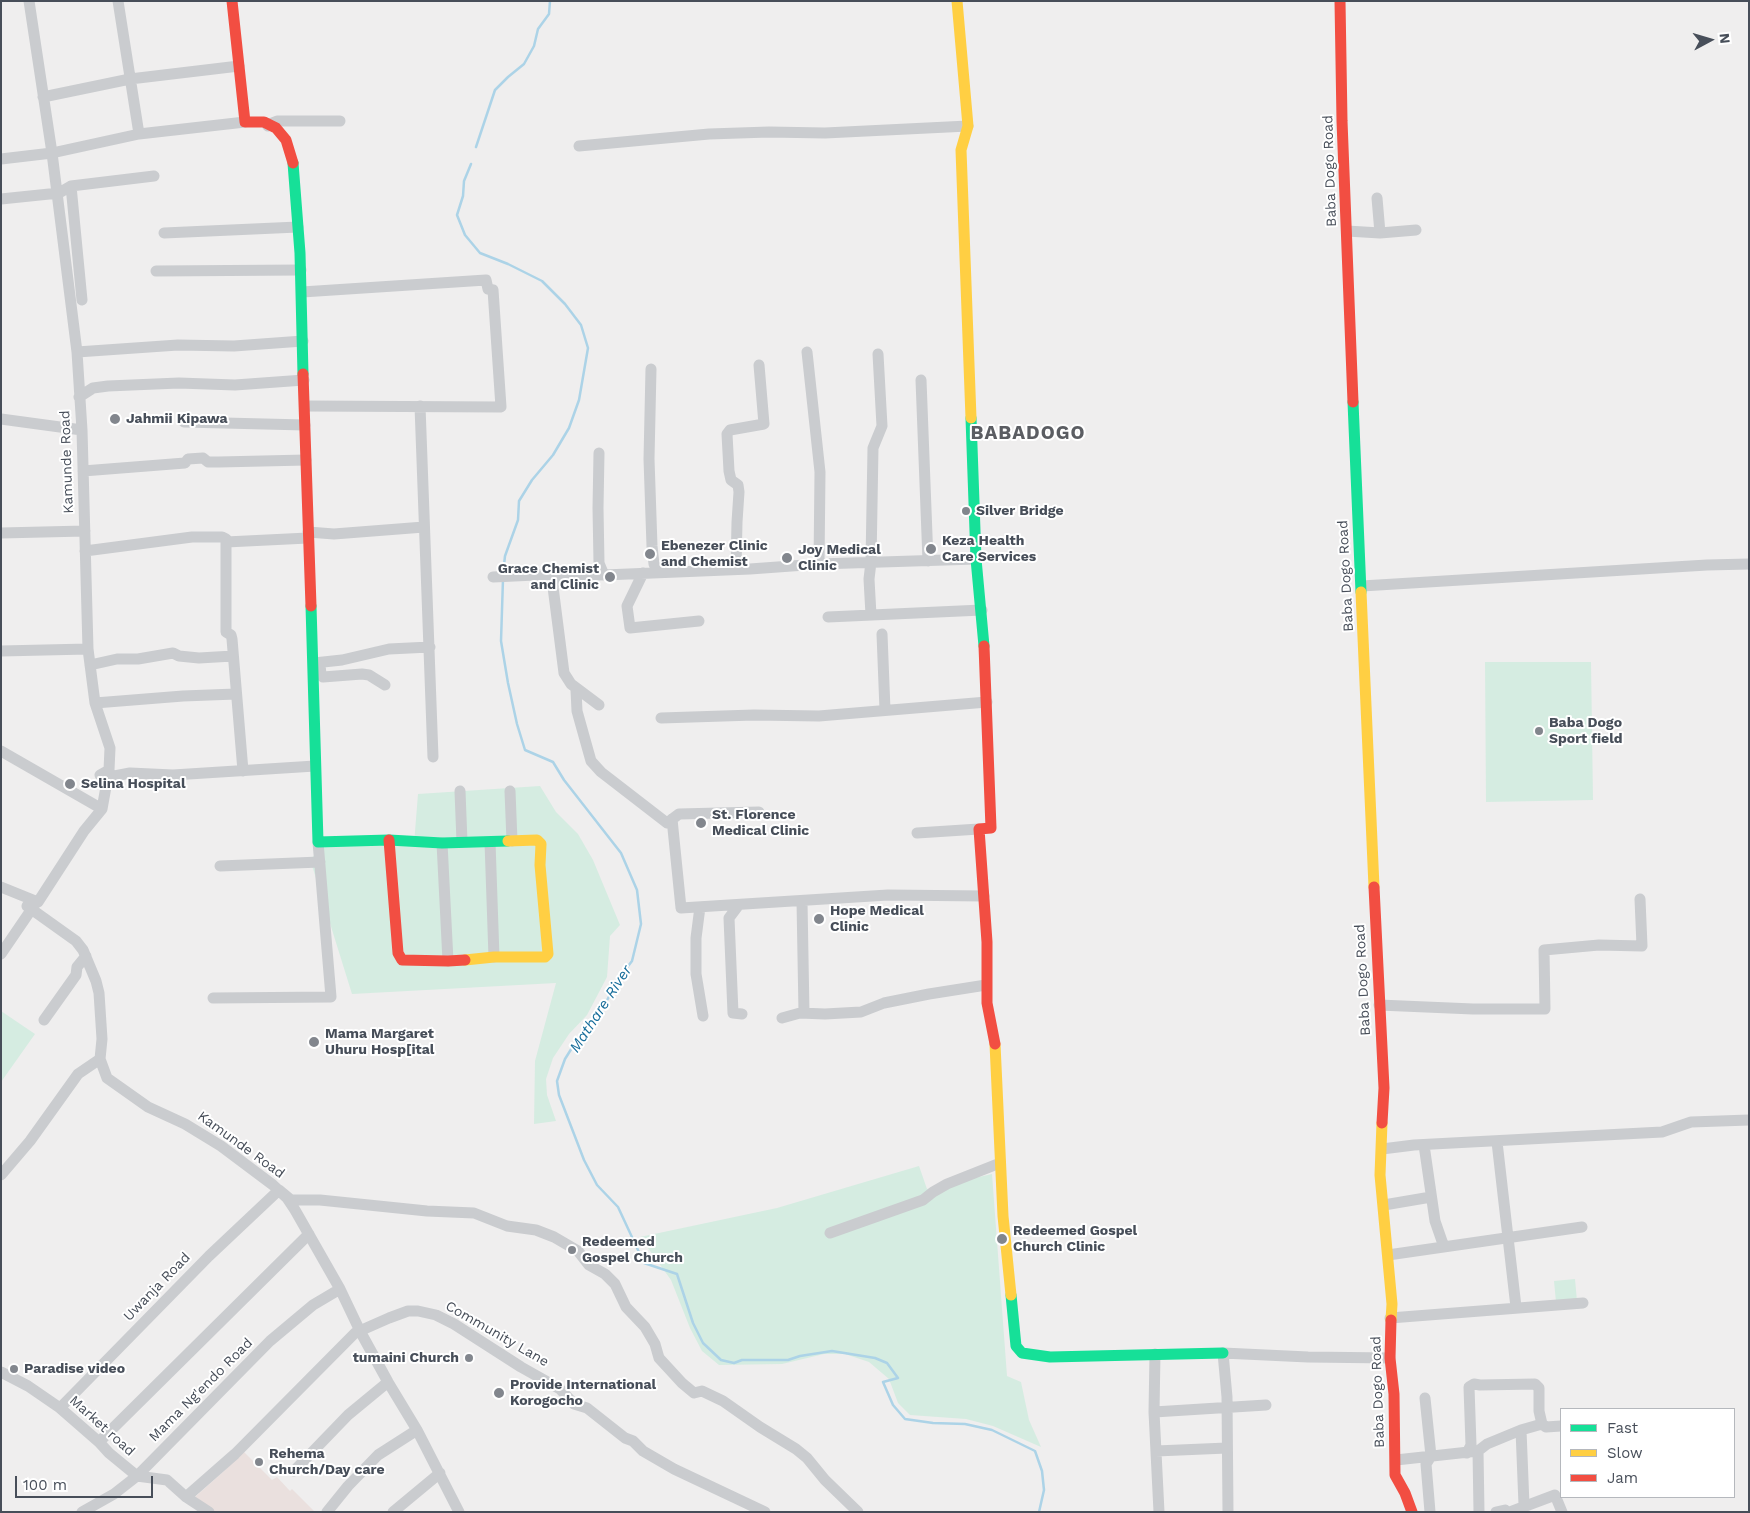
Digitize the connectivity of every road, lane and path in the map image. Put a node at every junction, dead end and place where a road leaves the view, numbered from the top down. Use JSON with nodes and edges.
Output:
{"nodes":[{"id":1,"x":30,"y":1,"type":"edge"},
{"id":2,"x":118,"y":1,"type":"edge"},
{"id":3,"x":232,"y":1,"type":"edge"},
{"id":4,"x":958,"y":1,"type":"edge"},
{"id":5,"x":1340,"y":1,"type":"edge"},
{"id":6,"x":239,"y":66,"type":"junction"},
{"id":7,"x":130,"y":79,"type":"junction"},
{"id":8,"x":43,"y":97,"type":"junction"},
{"id":9,"x":340,"y":121,"type":"dead end"},
{"id":10,"x":245,"y":122,"type":"junction"},
{"id":11,"x":968,"y":126,"type":"junction"},
{"id":12,"x":276,"y":128,"type":"junction"},
{"id":13,"x":139,"y":134,"type":"junction"},
{"id":14,"x":580,"y":146,"type":"dead end"},
{"id":15,"x":52,"y":153,"type":"junction"},
{"id":16,"x":1,"y":159,"type":"edge"},
{"id":17,"x":154,"y":176,"type":"dead end"},
{"id":18,"x":71,"y":186,"type":"junction"},
{"id":19,"x":1377,"y":198,"type":"dead end"},
{"id":20,"x":1,"y":199,"type":"edge"},
{"id":21,"x":298,"y":227,"type":"junction"},
{"id":22,"x":1416,"y":230,"type":"dead end"},
{"id":23,"x":1347,"y":231,"type":"junction"},
{"id":24,"x":164,"y":233,"type":"dead end"},
{"id":25,"x":1380,"y":233,"type":"junction"},
{"id":26,"x":301,"y":270,"type":"junction"},
{"id":27,"x":156,"y":271,"type":"dead end"},
{"id":28,"x":302,"y":292,"type":"junction"},
{"id":29,"x":82,"y":300,"type":"dead end"},
{"id":30,"x":303,"y":341,"type":"junction"},
{"id":31,"x":77,"y":352,"type":"junction"},
{"id":32,"x":807,"y":352,"type":"dead end"},
{"id":33,"x":878,"y":354,"type":"dead end"},
{"id":34,"x":759,"y":366,"type":"dead end"},
{"id":35,"x":651,"y":369,"type":"dead end"},
{"id":36,"x":304,"y":380,"type":"junction"},
{"id":37,"x":921,"y":380,"type":"dead end"},
{"id":38,"x":79,"y":397,"type":"junction"},
{"id":39,"x":305,"y":406,"type":"junction"},
{"id":40,"x":420,"y":406,"type":"junction"},
{"id":41,"x":1,"y":419,"type":"edge"},
{"id":42,"x":184,"y":422,"type":"dead end"},
{"id":43,"x":305,"y":425,"type":"junction"},
{"id":44,"x":82,"y":430,"type":"junction"},
{"id":45,"x":599,"y":453,"type":"dead end"},
{"id":46,"x":306,"y":460,"type":"junction"},
{"id":47,"x":83,"y":471,"type":"junction"},
{"id":48,"x":424,"y":527,"type":"junction"},
{"id":49,"x":85,"y":532,"type":"junction"},
{"id":50,"x":1,"y":533,"type":"edge"},
{"id":51,"x":308,"y":535,"type":"junction"},
{"id":52,"x":226,"y":542,"type":"junction"},
{"id":53,"x":85,"y":550,"type":"junction"},
{"id":54,"x":976,"y":559,"type":"junction"},
{"id":55,"x":928,"y":561,"type":"junction"},
{"id":56,"x":871,"y":562,"type":"junction"},
{"id":57,"x":819,"y":564,"type":"junction"},
{"id":58,"x":1749,"y":564,"type":"edge"},
{"id":59,"x":736,"y":570,"type":"junction"},
{"id":60,"x":643,"y":572,"type":"junction"},
{"id":61,"x":658,"y":572,"type":"junction"},
{"id":62,"x":557,"y":574,"type":"junction"},
{"id":63,"x":604,"y":575,"type":"junction"},
{"id":64,"x":495,"y":577,"type":"dead end"},
{"id":65,"x":1362,"y":586,"type":"junction"},
{"id":66,"x":982,"y":610,"type":"junction"},
{"id":67,"x":871,"y":615,"type":"junction"},
{"id":68,"x":828,"y":617,"type":"dead end"},
{"id":69,"x":699,"y":621,"type":"dead end"},
{"id":70,"x":882,"y":634,"type":"dead end"},
{"id":71,"x":430,"y":646,"type":"junction"},
{"id":72,"x":88,"y":649,"type":"junction"},
{"id":73,"x":1,"y":651,"type":"edge"},
{"id":74,"x":233,"y":656,"type":"junction"},
{"id":75,"x":317,"y":663,"type":"junction"},
{"id":76,"x":90,"y":665,"type":"junction"},
{"id":77,"x":385,"y":685,"type":"dead end"},
{"id":78,"x":576,"y":690,"type":"dead end"},
{"id":79,"x":236,"y":694,"type":"junction"},
{"id":80,"x":987,"y":702,"type":"junction"},
{"id":81,"x":95,"y":703,"type":"junction"},
{"id":82,"x":599,"y":705,"type":"dead end"},
{"id":83,"x":885,"y":710,"type":"junction"},
{"id":84,"x":661,"y":718,"type":"dead end"},
{"id":85,"x":1,"y":751,"type":"edge"},
{"id":86,"x":433,"y":757,"type":"dead end"},
{"id":87,"x":315,"y":766,"type":"junction"},
{"id":88,"x":109,"y":770,"type":"junction"},
{"id":89,"x":244,"y":771,"type":"junction"},
{"id":90,"x":510,"y":791,"type":"dead end"},
{"id":91,"x":460,"y":792,"type":"dead end"},
{"id":92,"x":102,"y":809,"type":"junction"},
{"id":93,"x":759,"y":812,"type":"dead end"},
{"id":94,"x":670,"y":821,"type":"junction"},
{"id":95,"x":979,"y":829,"type":"junction"},
{"id":96,"x":916,"y":833,"type":"dead end"},
{"id":97,"x":390,"y":840,"type":"junction"},
{"id":98,"x":512,"y":841,"type":"junction"},
{"id":99,"x":318,"y":842,"type":"junction"},
{"id":100,"x":462,"y":842,"type":"junction"},
{"id":101,"x":490,"y":842,"type":"junction"},
{"id":102,"x":442,"y":843,"type":"junction"},
{"id":103,"x":320,"y":862,"type":"junction"},
{"id":104,"x":220,"y":866,"type":"dead end"},
{"id":105,"x":2,"y":888,"type":"edge"},
{"id":106,"x":684,"y":894,"type":"dead end"},
{"id":107,"x":984,"y":896,"type":"junction"},
{"id":108,"x":1640,"y":899,"type":"dead end"},
{"id":109,"x":802,"y":901,"type":"junction"},
{"id":110,"x":35,"y":906,"type":"junction"},
{"id":111,"x":738,"y":906,"type":"junction"},
{"id":112,"x":700,"y":907,"type":"junction"},
{"id":113,"x":1,"y":954,"type":"edge"},
{"id":114,"x":86,"y":956,"type":"junction"},
{"id":115,"x":494,"y":957,"type":"junction"},
{"id":116,"x":448,"y":960,"type":"junction"},
{"id":117,"x":986,"y":985,"type":"junction"},
{"id":118,"x":213,"y":998,"type":"dead end"},
{"id":119,"x":1379,"y":1005,"type":"junction"},
{"id":120,"x":804,"y":1013,"type":"junction"},
{"id":121,"x":742,"y":1014,"type":"dead end"},
{"id":122,"x":703,"y":1016,"type":"dead end"},
{"id":123,"x":782,"y":1018,"type":"dead end"},
{"id":124,"x":44,"y":1020,"type":"dead end"},
{"id":125,"x":100,"y":1059,"type":"junction"},
{"id":126,"x":1749,"y":1120,"type":"edge"},
{"id":127,"x":1497,"y":1142,"type":"junction"},
{"id":128,"x":1424,"y":1145,"type":"junction"},
{"id":129,"x":1382,"y":1149,"type":"junction"},
{"id":130,"x":1000,"y":1163,"type":"junction"},
{"id":131,"x":1,"y":1175,"type":"edge"},
{"id":132,"x":279,"y":1190,"type":"junction"},
{"id":133,"x":1431,"y":1197,"type":"junction"},
{"id":134,"x":1384,"y":1205,"type":"junction"},
{"id":135,"x":1582,"y":1227,"type":"dead end"},
{"id":136,"x":830,"y":1233,"type":"dead end"},
{"id":137,"x":309,"y":1234,"type":"junction"},
{"id":138,"x":1509,"y":1236,"type":"junction"},
{"id":139,"x":1444,"y":1247,"type":"junction"},
{"id":140,"x":1388,"y":1255,"type":"junction"},
{"id":141,"x":340,"y":1289,"type":"junction"},
{"id":142,"x":1583,"y":1303,"type":"dead end"},
{"id":143,"x":1516,"y":1307,"type":"junction"},
{"id":144,"x":1390,"y":1318,"type":"junction"},
{"id":145,"x":360,"y":1330,"type":"junction"},
{"id":146,"x":1222,"y":1353,"type":"junction"},
{"id":147,"x":1155,"y":1354,"type":"junction"},
{"id":148,"x":1390,"y":1358,"type":"junction"},
{"id":149,"x":1,"y":1372,"type":"edge"},
{"id":150,"x":388,"y":1382,"type":"junction"},
{"id":151,"x":1425,"y":1398,"type":"dead end"},
{"id":152,"x":1266,"y":1405,"type":"dead end"},
{"id":153,"x":1227,"y":1407,"type":"junction"},
{"id":154,"x":60,"y":1408,"type":"junction"},
{"id":155,"x":1154,"y":1412,"type":"junction"},
{"id":156,"x":1542,"y":1424,"type":"junction"},
{"id":157,"x":1560,"y":1426,"type":"edge"},
{"id":158,"x":417,"y":1430,"type":"junction"},
{"id":159,"x":1521,"y":1430,"type":"junction"},
{"id":160,"x":99,"y":1442,"type":"junction"},
{"id":161,"x":1228,"y":1448,"type":"junction"},
{"id":162,"x":1156,"y":1451,"type":"junction"},
{"id":163,"x":1472,"y":1452,"type":"junction"},
{"id":164,"x":1431,"y":1456,"type":"junction"},
{"id":165,"x":1396,"y":1460,"type":"junction"},
{"id":166,"x":294,"y":1471,"type":"dead end"},
{"id":167,"x":440,"y":1473,"type":"junction"},
{"id":168,"x":137,"y":1476,"type":"junction"},
{"id":169,"x":186,"y":1497,"type":"junction"},
{"id":170,"x":1524,"y":1505,"type":"junction"},
{"id":171,"x":1504,"y":1511,"type":"edge"},
{"id":172,"x":82,"y":1512,"type":"edge"},
{"id":173,"x":209,"y":1512,"type":"edge"},
{"id":174,"x":326,"y":1512,"type":"edge"},
{"id":175,"x":393,"y":1512,"type":"edge"},
{"id":176,"x":459,"y":1512,"type":"edge"},
{"id":177,"x":765,"y":1512,"type":"edge"},
{"id":178,"x":858,"y":1512,"type":"edge"},
{"id":179,"x":1159,"y":1512,"type":"edge"},
{"id":180,"x":1228,"y":1512,"type":"edge"},
{"id":181,"x":1412,"y":1512,"type":"edge"},
{"id":182,"x":1430,"y":1512,"type":"edge"},
{"id":183,"x":1479,"y":1512,"type":"edge"},
{"id":184,"x":1562,"y":1512,"type":"edge"}],
"edges":[{"from":1,"to":8,"type":"street","name":"Kamunde Road"},
{"from":2,"to":7,"type":"street"},
{"from":3,"to":6,"type":"street"},
{"from":4,"to":11,"type":"street"},
{"from":5,"to":23,"type":"street","name":"Baba Dogo Road"},
{"from":6,"to":7,"type":"street"},
{"from":6,"to":10,"type":"street"},
{"from":7,"to":8,"type":"street"},
{"from":7,"to":13,"type":"street"},
{"from":8,"to":15,"type":"street","name":"Kamunde Road"},
{"from":9,"to":12,"type":"street"},
{"from":10,"to":12,"type":"street"},
{"from":10,"to":13,"type":"street"},
{"from":11,"to":14,"type":"street"},
{"from":11,"to":54,"type":"street"},
{"from":12,"to":21,"type":"street"},
{"from":13,"to":15,"type":"street"},
{"from":15,"to":16,"type":"street"},
{"from":15,"to":31,"type":"street","name":"Kamunde Road"},
{"from":17,"to":18,"type":"street"},
{"from":18,"to":20,"type":"street"},
{"from":18,"to":29,"type":"street"},
{"from":19,"to":25,"type":"street"},
{"from":21,"to":24,"type":"street"},
{"from":21,"to":26,"type":"street"},
{"from":22,"to":25,"type":"street"},
{"from":23,"to":25,"type":"street"},
{"from":23,"to":65,"type":"street","name":"Baba Dogo Road"},
{"from":26,"to":27,"type":"street"},
{"from":26,"to":28,"type":"street"},
{"from":28,"to":30,"type":"street"},
{"from":28,"to":40,"type":"street"},
{"from":30,"to":31,"type":"street"},
{"from":30,"to":36,"type":"street"},
{"from":31,"to":38,"type":"street","name":"Kamunde Road"},
{"from":32,"to":57,"type":"street"},
{"from":33,"to":56,"type":"street"},
{"from":34,"to":59,"type":"street"},
{"from":35,"to":61,"type":"street"},
{"from":36,"to":38,"type":"street"},
{"from":36,"to":39,"type":"street"},
{"from":37,"to":55,"type":"street"},
{"from":38,"to":44,"type":"street","name":"Kamunde Road"},
{"from":39,"to":40,"type":"street"},
{"from":39,"to":43,"type":"street"},
{"from":40,"to":48,"type":"street"},
{"from":41,"to":44,"type":"street"},
{"from":42,"to":43,"type":"street"},
{"from":43,"to":46,"type":"street"},
{"from":44,"to":47,"type":"street","name":"Kamunde Road"},
{"from":45,"to":63,"type":"street"},
{"from":46,"to":47,"type":"street"},
{"from":46,"to":51,"type":"street"},
{"from":47,"to":49,"type":"street","name":"Kamunde Road"},
{"from":48,"to":51,"type":"street"},
{"from":48,"to":71,"type":"street"},
{"from":49,"to":50,"type":"street"},
{"from":49,"to":53,"type":"street","name":"Kamunde Road"},
{"from":51,"to":52,"type":"street"},
{"from":51,"to":75,"type":"street"},
{"from":52,"to":53,"type":"street"},
{"from":52,"to":74,"type":"street"},
{"from":53,"to":72,"type":"street","name":"Kamunde Road"},
{"from":54,"to":55,"type":"street"},
{"from":54,"to":66,"type":"street"},
{"from":55,"to":56,"type":"street"},
{"from":56,"to":57,"type":"street"},
{"from":56,"to":67,"type":"street"},
{"from":57,"to":59,"type":"street"},
{"from":58,"to":65,"type":"street"},
{"from":59,"to":61,"type":"street"},
{"from":60,"to":61,"type":"street"},
{"from":60,"to":63,"type":"street"},
{"from":60,"to":69,"type":"street"},
{"from":62,"to":63,"type":"street"},
{"from":62,"to":64,"type":"street"},
{"from":62,"to":82,"type":"street"},
{"from":65,"to":119,"type":"street","name":"Baba Dogo Road"},
{"from":66,"to":67,"type":"street"},
{"from":66,"to":80,"type":"street"},
{"from":67,"to":68,"type":"street"},
{"from":70,"to":83,"type":"street"},
{"from":71,"to":75,"type":"street"},
{"from":71,"to":86,"type":"street"},
{"from":72,"to":73,"type":"street"},
{"from":72,"to":76,"type":"street","name":"Kamunde Road"},
{"from":74,"to":76,"type":"street"},
{"from":74,"to":79,"type":"street"},
{"from":75,"to":77,"type":"street"},
{"from":75,"to":87,"type":"street"},
{"from":76,"to":81,"type":"street","name":"Kamunde Road"},
{"from":78,"to":94,"type":"street"},
{"from":79,"to":81,"type":"street"},
{"from":79,"to":89,"type":"street"},
{"from":80,"to":83,"type":"street"},
{"from":80,"to":95,"type":"street"},
{"from":81,"to":88,"type":"street","name":"Kamunde Road"},
{"from":83,"to":84,"type":"street"},
{"from":85,"to":92,"type":"street"},
{"from":87,"to":89,"type":"street"},
{"from":87,"to":99,"type":"street"},
{"from":88,"to":89,"type":"street"},
{"from":88,"to":92,"type":"street","name":"Kamunde Road"},
{"from":90,"to":98,"type":"street"},
{"from":91,"to":100,"type":"street"},
{"from":92,"to":110,"type":"street","name":"Kamunde Road"},
{"from":93,"to":94,"type":"street"},
{"from":94,"to":106,"type":"street"},
{"from":94,"to":112,"type":"street"},
{"from":95,"to":96,"type":"street"},
{"from":95,"to":107,"type":"street"},
{"from":97,"to":99,"type":"street"},
{"from":97,"to":102,"type":"street"},
{"from":97,"to":116,"type":"street"},
{"from":98,"to":101,"type":"street"},
{"from":98,"to":115,"type":"street"},
{"from":99,"to":103,"type":"street"},
{"from":100,"to":101,"type":"street"},
{"from":100,"to":102,"type":"street"},
{"from":101,"to":115,"type":"street"},
{"from":102,"to":116,"type":"street"},
{"from":103,"to":104,"type":"street"},
{"from":103,"to":118,"type":"street"},
{"from":105,"to":110,"type":"street"},
{"from":107,"to":109,"type":"street"},
{"from":107,"to":117,"type":"street"},
{"from":108,"to":119,"type":"street"},
{"from":109,"to":111,"type":"street"},
{"from":109,"to":120,"type":"street"},
{"from":110,"to":113,"type":"street","name":"Kamunde Road"},
{"from":110,"to":114,"type":"street"},
{"from":111,"to":112,"type":"street"},
{"from":111,"to":121,"type":"street"},
{"from":112,"to":122,"type":"street"},
{"from":114,"to":124,"type":"street"},
{"from":114,"to":125,"type":"street"},
{"from":115,"to":116,"type":"street"},
{"from":117,"to":120,"type":"street"},
{"from":117,"to":130,"type":"street"},
{"from":119,"to":129,"type":"street","name":"Baba Dogo Road"},
{"from":120,"to":123,"type":"street"},
{"from":125,"to":131,"type":"street"},
{"from":125,"to":132,"type":"street","name":"Kamunde Road"},
{"from":126,"to":127,"type":"street"},
{"from":127,"to":128,"type":"street"},
{"from":127,"to":138,"type":"street"},
{"from":128,"to":129,"type":"street"},
{"from":128,"to":133,"type":"street"},
{"from":129,"to":134,"type":"street","name":"Baba Dogo Road"},
{"from":130,"to":136,"type":"street"},
{"from":130,"to":147,"type":"street"},
{"from":132,"to":137,"type":"street","name":"Kamunde Road"},
{"from":132,"to":154,"type":"street","name":"Uwanja Road"},
{"from":132,"to":178,"type":"street"},
{"from":133,"to":134,"type":"street"},
{"from":133,"to":139,"type":"street"},
{"from":134,"to":140,"type":"street","name":"Baba Dogo Road"},
{"from":135,"to":138,"type":"street"},
{"from":137,"to":141,"type":"street","name":"Kamunde Road"},
{"from":137,"to":160,"type":"street"},
{"from":138,"to":139,"type":"street"},
{"from":138,"to":143,"type":"street"},
{"from":139,"to":140,"type":"street"},
{"from":140,"to":144,"type":"street","name":"Baba Dogo Road"},
{"from":141,"to":145,"type":"street","name":"Kamunde Road"},
{"from":141,"to":168,"type":"street","name":"Mama Ng'endo Road"},
{"from":142,"to":143,"type":"street"},
{"from":143,"to":144,"type":"street"},
{"from":144,"to":148,"type":"street","name":"Baba Dogo Road"},
{"from":145,"to":150,"type":"street","name":"Kamunde Road"},
{"from":145,"to":169,"type":"street","name":"Community Lane"},
{"from":145,"to":177,"type":"street","name":"Community Lane"},
{"from":146,"to":147,"type":"street"},
{"from":146,"to":148,"type":"street"},
{"from":146,"to":153,"type":"street"},
{"from":147,"to":155,"type":"street"},
{"from":148,"to":165,"type":"street","name":"Baba Dogo Road"},
{"from":149,"to":154,"type":"street","name":"Market road"},
{"from":150,"to":158,"type":"street","name":"Kamunde Road"},
{"from":150,"to":166,"type":"street"},
{"from":151,"to":164,"type":"street"},
{"from":152,"to":153,"type":"street"},
{"from":153,"to":155,"type":"street"},
{"from":153,"to":161,"type":"street"},
{"from":154,"to":160,"type":"street","name":"Market road"},
{"from":155,"to":162,"type":"street"},
{"from":156,"to":157,"type":"street"},
{"from":156,"to":159,"type":"street"},
{"from":156,"to":163,"type":"street"},
{"from":158,"to":167,"type":"street","name":"Kamunde Road"},
{"from":158,"to":174,"type":"street"},
{"from":159,"to":163,"type":"street"},
{"from":159,"to":170,"type":"street"},
{"from":160,"to":168,"type":"street","name":"Market road"},
{"from":161,"to":162,"type":"street"},
{"from":161,"to":180,"type":"street"},
{"from":162,"to":179,"type":"street"},
{"from":163,"to":164,"type":"street"},
{"from":163,"to":183,"type":"street"},
{"from":164,"to":165,"type":"street"},
{"from":164,"to":182,"type":"street"},
{"from":165,"to":181,"type":"street","name":"Baba Dogo Road"},
{"from":167,"to":175,"type":"street"},
{"from":167,"to":176,"type":"street","name":"Kamunde Road"},
{"from":168,"to":169,"type":"street","name":"Market road"},
{"from":168,"to":172,"type":"street","name":"Mama Ng'endo Road"},
{"from":169,"to":173,"type":"street","name":"Market road"},
{"from":170,"to":171,"type":"street"},
{"from":170,"to":184,"type":"street"}]}
